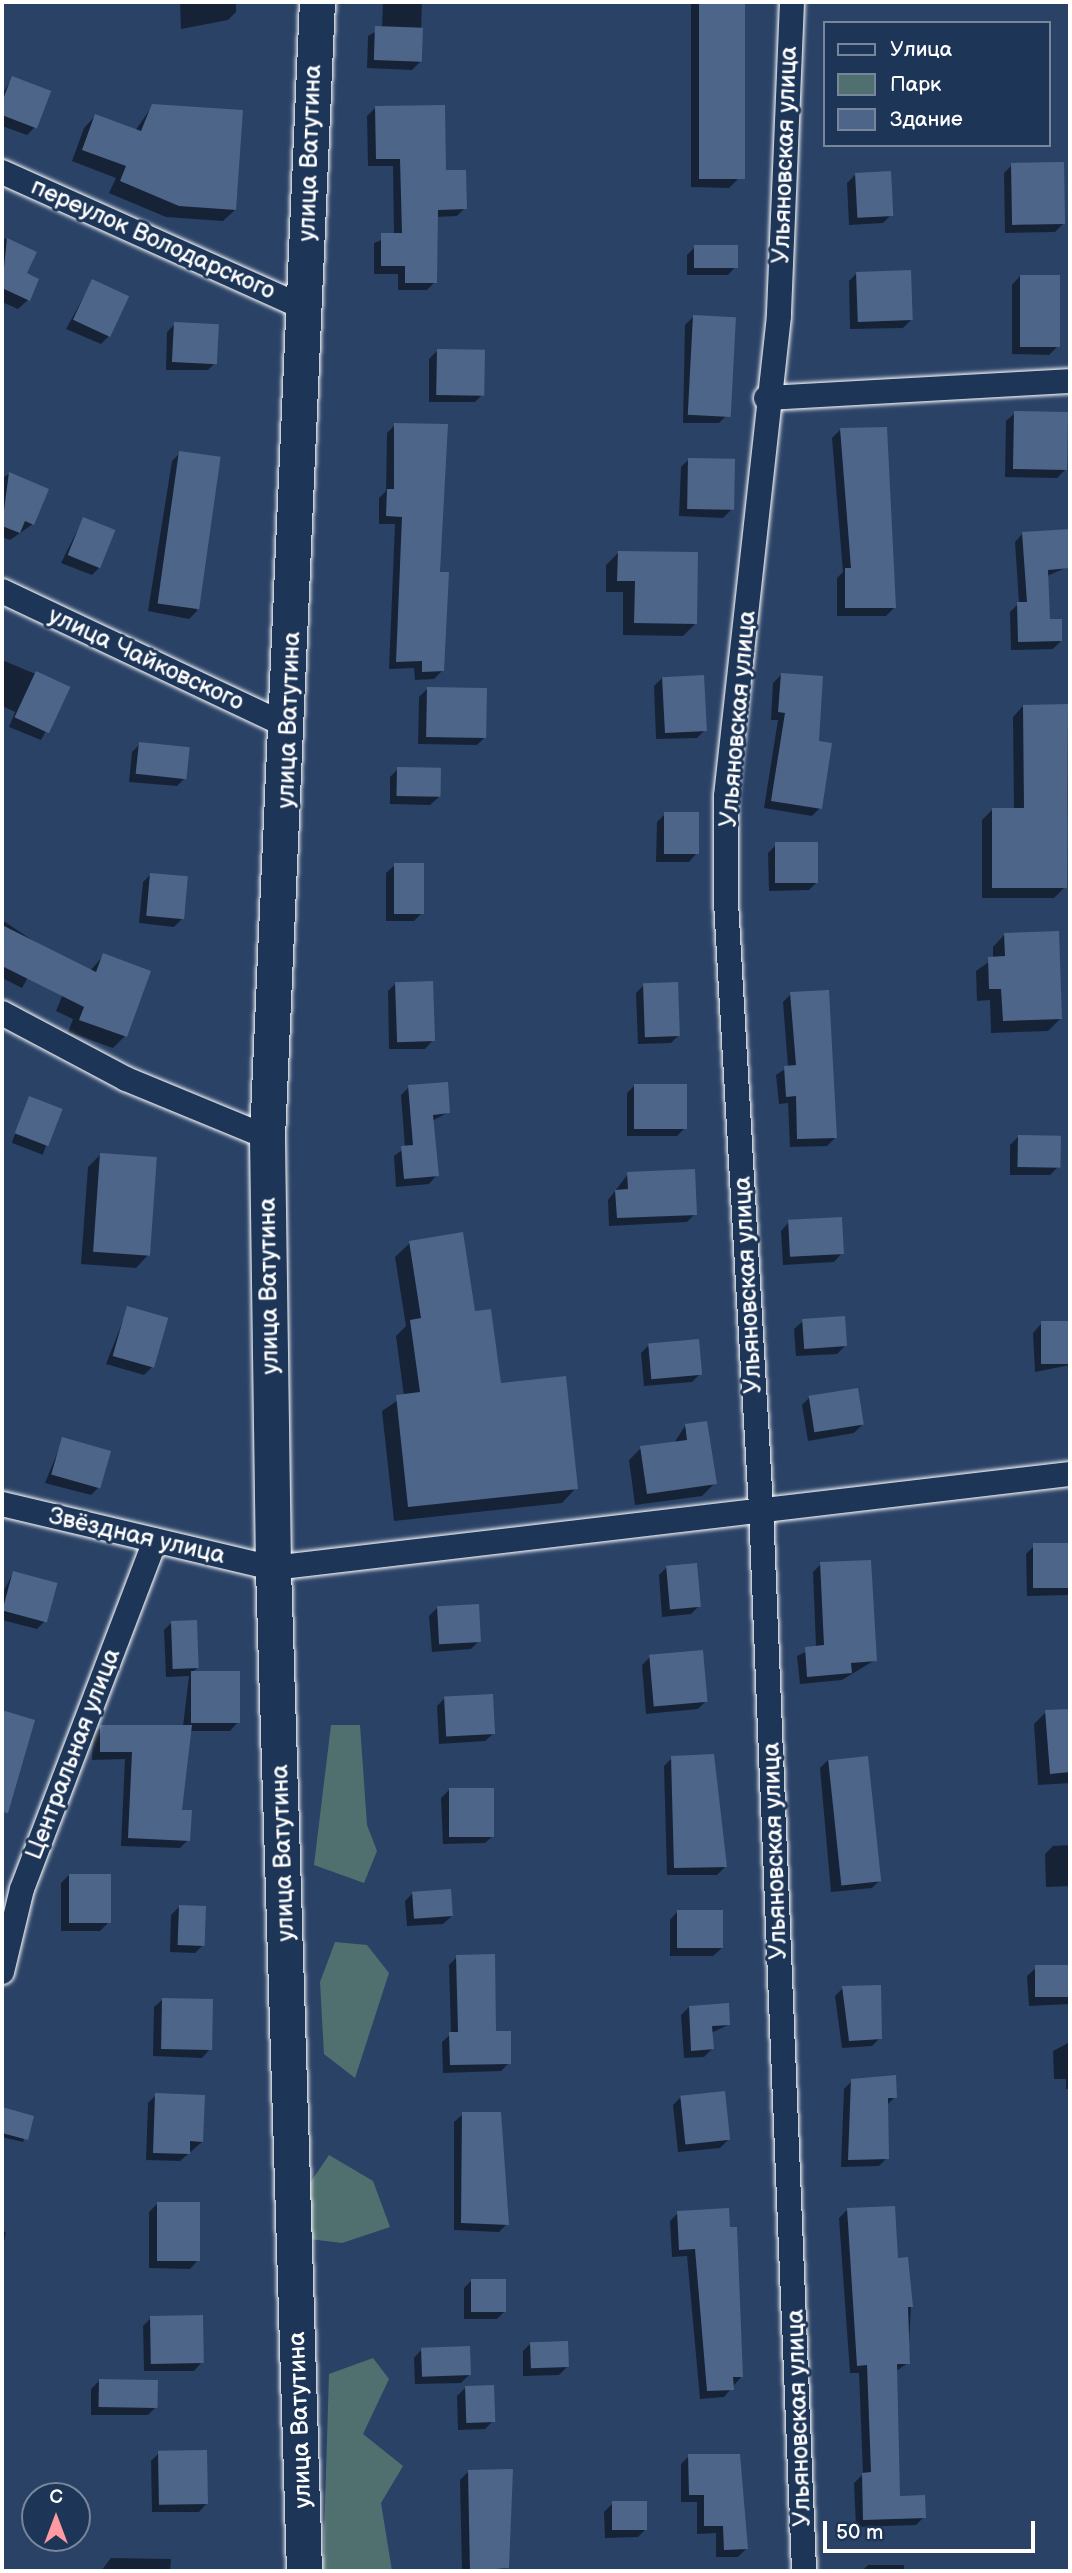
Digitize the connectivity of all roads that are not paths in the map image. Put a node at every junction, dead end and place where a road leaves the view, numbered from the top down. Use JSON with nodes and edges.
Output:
{"nodes":[{"id":1,"x":317,"y":2,"type":"edge"},
{"id":2,"x":792,"y":2,"type":"edge"},
{"id":3,"x":2,"y":172,"type":"edge"},
{"id":4,"x":303,"y":307,"type":"junction"},
{"id":5,"x":1070,"y":381,"type":"edge"},
{"id":6,"x":766,"y":398,"type":"junction"},
{"id":7,"x":2,"y":591,"type":"edge"},
{"id":8,"x":290,"y":727,"type":"junction"},
{"id":9,"x":2,"y":1013,"type":"edge"},
{"id":10,"x":267,"y":1137,"type":"junction"},
{"id":11,"x":1070,"y":1474,"type":"edge"},
{"id":12,"x":2,"y":1504,"type":"edge"},
{"id":13,"x":761,"y":1508,"type":"junction"},
{"id":14,"x":155,"y":1540,"type":"junction"},
{"id":15,"x":273,"y":1568,"type":"junction"},
{"id":16,"x":12,"y":1888,"type":"edge"},
{"id":17,"x":2,"y":1972,"type":"edge"},
{"id":18,"x":304,"y":2571,"type":"edge"},
{"id":19,"x":804,"y":2571,"type":"edge"}],
"edges":[{"from":1,"to":4,"type":"main road","name":"улица Ватутина"},
{"from":2,"to":6,"type":"street","name":"Ульяновская улица"},
{"from":3,"to":4,"type":"street","name":"переулок Володарского"},
{"from":4,"to":8,"type":"main road","name":"улица Ватутина"},
{"from":5,"to":6,"type":"street"},
{"from":6,"to":13,"type":"street","name":"Ульяновская улица"},
{"from":7,"to":8,"type":"street","name":"улица Чайковского"},
{"from":8,"to":10,"type":"main road","name":"улица Ватутина"},
{"from":9,"to":10,"type":"street"},
{"from":10,"to":15,"type":"main road","name":"улица Ватутина"},
{"from":11,"to":13,"type":"street"},
{"from":12,"to":14,"type":"street","name":"Звёздная улица"},
{"from":13,"to":15,"type":"street"},
{"from":13,"to":19,"type":"street","name":"Ульяновская улица"},
{"from":14,"to":15,"type":"street","name":"Звёздная улица"},
{"from":14,"to":16,"type":"street","name":"Центральная улица"},
{"from":15,"to":18,"type":"main road","name":"улица Ватутина"},
{"from":16,"to":17,"type":"street","name":"Центральная улица"}]}
